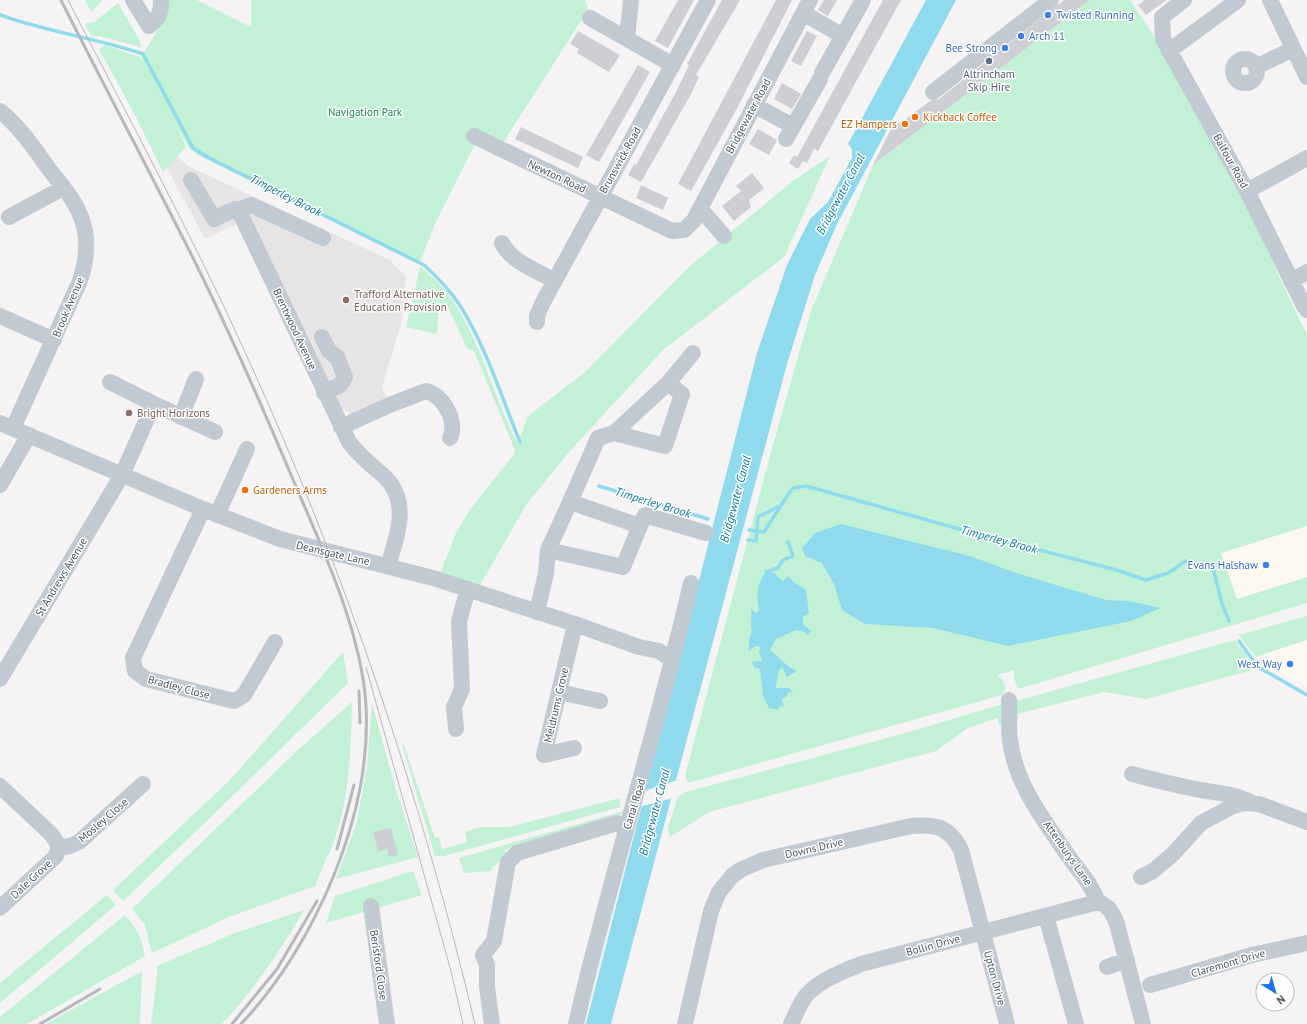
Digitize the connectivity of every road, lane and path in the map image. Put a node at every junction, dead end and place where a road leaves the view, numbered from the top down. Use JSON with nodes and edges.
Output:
{"nodes":[{"id":1,"x":133,"y":0,"type":"edge"},
{"id":2,"x":161,"y":0,"type":"edge"},
{"id":3,"x":631,"y":0,"type":"edge"},
{"id":4,"x":708,"y":0,"type":"edge"},
{"id":5,"x":1051,"y":0,"type":"edge"},
{"id":6,"x":1184,"y":0,"type":"edge"},
{"id":7,"x":1238,"y":0,"type":"edge"},
{"id":8,"x":1270,"y":0,"type":"edge"},
{"id":9,"x":860,"y":5,"type":"edge"},
{"id":10,"x":806,"y":6,"type":"edge"},
{"id":11,"x":590,"y":18,"type":"dead end"},
{"id":12,"x":843,"y":36,"type":"junction"},
{"id":13,"x":627,"y":39,"type":"junction"},
{"id":14,"x":1293,"y":49,"type":"junction"},
{"id":15,"x":1169,"y":51,"type":"junction"},
{"id":16,"x":673,"y":65,"type":"junction"},
{"id":17,"x":1256,"y":67,"type":"dead end"},
{"id":18,"x":1307,"y":77,"type":"edge"},
{"id":19,"x":933,"y":92,"type":"dead end"},
{"id":20,"x":754,"y":105,"type":"junction"},
{"id":21,"x":0,"y":111,"type":"edge"},
{"id":22,"x":474,"y":136,"type":"dead end"},
{"id":23,"x":1307,"y":158,"type":"edge"},
{"id":24,"x":191,"y":180,"type":"dead end"},
{"id":25,"x":63,"y":188,"type":"junction"},
{"id":26,"x":1248,"y":191,"type":"junction"},
{"id":27,"x":600,"y":196,"type":"junction"},
{"id":28,"x":699,"y":210,"type":"junction"},
{"id":29,"x":9,"y":217,"type":"dead end"},
{"id":30,"x":248,"y":222,"type":"junction"},
{"id":31,"x":684,"y":230,"type":"joint"},
{"id":32,"x":724,"y":236,"type":"dead end"},
{"id":33,"x":323,"y":238,"type":"dead end"},
{"id":34,"x":502,"y":243,"type":"dead end"},
{"id":35,"x":1307,"y":272,"type":"edge"},
{"id":36,"x":555,"y":281,"type":"junction"},
{"id":37,"x":1291,"y":281,"type":"junction"},
{"id":38,"x":1305,"y":307,"type":"edge"},
{"id":39,"x":0,"y":316,"type":"edge"},
{"id":40,"x":537,"y":322,"type":"dead end"},
{"id":41,"x":322,"y":337,"type":"dead end"},
{"id":42,"x":54,"y":340,"type":"junction"},
{"id":43,"x":693,"y":354,"type":"dead end"},
{"id":44,"x":196,"y":379,"type":"dead end"},
{"id":45,"x":110,"y":382,"type":"dead end"},
{"id":46,"x":668,"y":383,"type":"junction"},
{"id":47,"x":324,"y":393,"type":"junction"},
{"id":48,"x":154,"y":404,"type":"junction"},
{"id":49,"x":181,"y":417,"type":"junction"},
{"id":50,"x":7,"y":425,"type":"edge"},
{"id":51,"x":341,"y":427,"type":"junction"},
{"id":52,"x":215,"y":432,"type":"dead end"},
{"id":53,"x":614,"y":433,"type":"junction"},
{"id":54,"x":29,"y":435,"type":"junction"},
{"id":55,"x":450,"y":438,"type":"dead end"},
{"id":56,"x":247,"y":449,"type":"dead end"},
{"id":57,"x":122,"y":475,"type":"junction"},
{"id":58,"x":0,"y":485,"type":"edge"},
{"id":59,"x":570,"y":502,"type":"junction"},
{"id":60,"x":210,"y":512,"type":"junction"},
{"id":61,"x":640,"y":526,"type":"junction"},
{"id":62,"x":706,"y":534,"type":"dead end"},
{"id":63,"x":548,"y":550,"type":"junction"},
{"id":64,"x":388,"y":566,"type":"junction"},
{"id":65,"x":691,"y":583,"type":"dead end"},
{"id":66,"x":468,"y":589,"type":"junction"},
{"id":67,"x":537,"y":612,"type":"junction"},
{"id":68,"x":575,"y":624,"type":"junction"},
{"id":69,"x":275,"y":642,"type":"dead end"},
{"id":70,"x":672,"y":660,"type":"junction"},
{"id":71,"x":0,"y":679,"type":"edge"},
{"id":72,"x":559,"y":692,"type":"junction"},
{"id":73,"x":1009,"y":700,"type":"dead end"},
{"id":74,"x":600,"y":701,"type":"dead end"},
{"id":75,"x":456,"y":729,"type":"dead end"},
{"id":76,"x":574,"y":748,"type":"dead end"},
{"id":77,"x":1132,"y":774,"type":"dead end"},
{"id":78,"x":143,"y":784,"type":"dead end"},
{"id":79,"x":0,"y":786,"type":"edge"},
{"id":80,"x":1251,"y":802,"type":"junction"},
{"id":81,"x":1307,"y":822,"type":"edge"},
{"id":82,"x":626,"y":829,"type":"junction"},
{"id":83,"x":58,"y":848,"type":"junction"},
{"id":84,"x":1141,"y":877,"type":"dead end"},
{"id":85,"x":1098,"y":902,"type":"junction"},
{"id":86,"x":371,"y":906,"type":"dead end"},
{"id":87,"x":0,"y":908,"type":"edge"},
{"id":88,"x":1046,"y":916,"type":"junction"},
{"id":89,"x":983,"y":932,"type":"junction"},
{"id":90,"x":1307,"y":943,"type":"edge"},
{"id":91,"x":1127,"y":960,"type":"junction"},
{"id":92,"x":1107,"y":967,"type":"dead end"},
{"id":93,"x":1150,"y":985,"type":"dead end"},
{"id":94,"x":387,"y":1024,"type":"edge"},
{"id":95,"x":492,"y":1024,"type":"edge"},
{"id":96,"x":576,"y":1024,"type":"edge"},
{"id":97,"x":685,"y":1024,"type":"edge"},
{"id":98,"x":791,"y":1024,"type":"edge"},
{"id":99,"x":1007,"y":1024,"type":"edge"},
{"id":100,"x":1076,"y":1024,"type":"edge"},
{"id":101,"x":1143,"y":1024,"type":"edge"}],
"edges":[{"from":1,"to":2,"type":"street"},
{"from":3,"to":13,"type":"street"},
{"from":4,"to":16,"type":"street","name":"Brunswick Road"},
{"from":5,"to":19,"type":"street"},
{"from":6,"to":15,"type":"street","name":"Balfour Road"},
{"from":7,"to":15,"type":"street"},
{"from":8,"to":14,"type":"street"},
{"from":9,"to":12,"type":"street"},
{"from":10,"to":12,"type":"street"},
{"from":10,"to":20,"type":"street","name":"Bridgewater Road"},
{"from":11,"to":13,"type":"street"},
{"from":12,"to":20,"type":"street"},
{"from":13,"to":16,"type":"street"},
{"from":14,"to":17,"type":"street"},
{"from":14,"to":18,"type":"street"},
{"from":15,"to":26,"type":"street","name":"Balfour Road"},
{"from":16,"to":27,"type":"street","name":"Brunswick Road"},
{"from":20,"to":28,"type":"street","name":"Bridgewater Road"},
{"from":21,"to":25,"type":"street","name":"Brook Avenue"},
{"from":22,"to":27,"type":"street","name":"Newton Road"},
{"from":23,"to":26,"type":"street"},
{"from":24,"to":30,"type":"street"},
{"from":25,"to":29,"type":"street"},
{"from":25,"to":42,"type":"street","name":"Brook Avenue"},
{"from":26,"to":37,"type":"street","name":"Balfour Road"},
{"from":27,"to":31,"type":"street","name":"Newton Road"},
{"from":27,"to":36,"type":"street","name":"Brunswick Road"},
{"from":28,"to":31,"type":"street","name":"Bridgewater Road"},
{"from":28,"to":32,"type":"street"},
{"from":30,"to":33,"type":"street"},
{"from":30,"to":47,"type":"street","name":"Brentwood Avenue"},
{"from":34,"to":36,"type":"street"},
{"from":35,"to":37,"type":"street"},
{"from":36,"to":40,"type":"street","name":"Brunswick Road"},
{"from":37,"to":38,"type":"street","name":"Balfour Road"},
{"from":39,"to":42,"type":"street"},
{"from":41,"to":47,"type":"street"},
{"from":42,"to":50,"type":"street","name":"Brook Avenue"},
{"from":43,"to":46,"type":"street"},
{"from":44,"to":49,"type":"street"},
{"from":45,"to":48,"type":"street"},
{"from":46,"to":53,"type":"street"},
{"from":46,"to":53,"type":"street"},
{"from":47,"to":51,"type":"street","name":"Brentwood Avenue"},
{"from":48,"to":49,"type":"street"},
{"from":48,"to":57,"type":"street","name":"St Andrews Avenue"},
{"from":49,"to":52,"type":"street"},
{"from":50,"to":54,"type":"street","name":"Deansgate Lane"},
{"from":51,"to":55,"type":"street"},
{"from":51,"to":64,"type":"street","name":"Brentwood Avenue"},
{"from":53,"to":59,"type":"street"},
{"from":54,"to":57,"type":"street","name":"Deansgate Lane"},
{"from":54,"to":58,"type":"street"},
{"from":56,"to":60,"type":"street","name":"Bradley Close"},
{"from":57,"to":60,"type":"street","name":"Deansgate Lane"},
{"from":57,"to":71,"type":"street","name":"St Andrews Avenue"},
{"from":59,"to":61,"type":"street"},
{"from":59,"to":63,"type":"street"},
{"from":60,"to":64,"type":"street","name":"Deansgate Lane"},
{"from":60,"to":69,"type":"street","name":"Bradley Close"},
{"from":61,"to":62,"type":"street"},
{"from":61,"to":63,"type":"street"},
{"from":63,"to":67,"type":"street"},
{"from":64,"to":66,"type":"street","name":"Deansgate Lane"},
{"from":65,"to":70,"type":"street","name":"Canal Road"},
{"from":66,"to":67,"type":"street","name":"Deansgate Lane"},
{"from":66,"to":75,"type":"street"},
{"from":67,"to":68,"type":"street","name":"Deansgate Lane"},
{"from":68,"to":70,"type":"street","name":"Deansgate Lane"},
{"from":68,"to":72,"type":"street","name":"Meldrums Grove"},
{"from":70,"to":82,"type":"street","name":"Canal Road"},
{"from":72,"to":74,"type":"street"},
{"from":72,"to":76,"type":"street","name":"Meldrums Grove"},
{"from":73,"to":85,"type":"street","name":"Attenburys Lane"},
{"from":77,"to":80,"type":"street"},
{"from":78,"to":83,"type":"street","name":"Mosley Close"},
{"from":79,"to":83,"type":"street"},
{"from":80,"to":81,"type":"street"},
{"from":80,"to":84,"type":"street"},
{"from":82,"to":95,"type":"street"},
{"from":82,"to":96,"type":"street","name":"Canal Road"},
{"from":83,"to":87,"type":"street","name":"Dale Grove"},
{"from":85,"to":88,"type":"street","name":"Bollin Drive"},
{"from":85,"to":91,"type":"street","name":"Attenburys Lane"},
{"from":86,"to":94,"type":"street","name":"Berisford Close"},
{"from":88,"to":89,"type":"street","name":"Bollin Drive"},
{"from":88,"to":100,"type":"street"},
{"from":89,"to":97,"type":"street","name":"Downs Drive"},
{"from":89,"to":98,"type":"street","name":"Bollin Drive"},
{"from":89,"to":99,"type":"street","name":"Upton Drive"},
{"from":90,"to":93,"type":"street","name":"Claremont Drive"},
{"from":91,"to":92,"type":"street"},
{"from":91,"to":101,"type":"street","name":"Attenburys Lane"}]}
